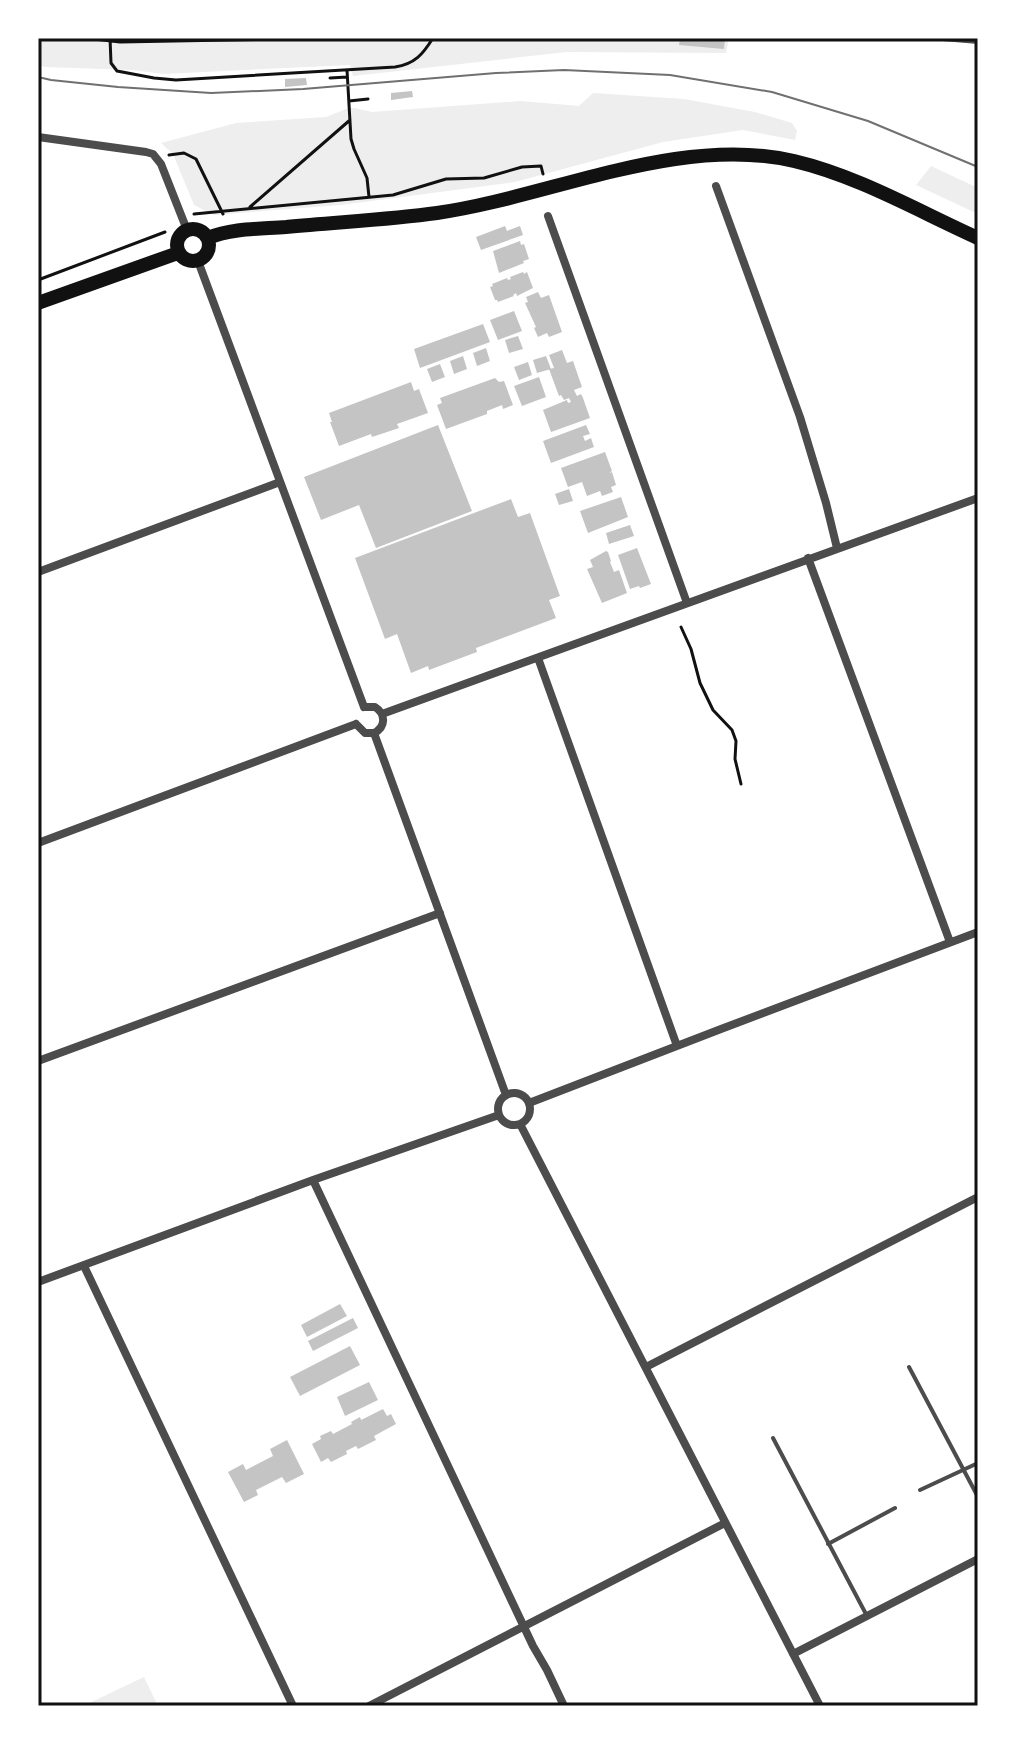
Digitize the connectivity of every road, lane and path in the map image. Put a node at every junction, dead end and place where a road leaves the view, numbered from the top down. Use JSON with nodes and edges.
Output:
{"nodes":[{"id":1,"x":85,"y":38,"type":"edge"},
{"id":2,"x":332,"y":38,"type":"edge"},
{"id":3,"x":433,"y":38,"type":"edge"},
{"id":4,"x":931,"y":38,"type":"edge"},
{"id":5,"x":110,"y":40,"type":"edge"},
{"id":6,"x":978,"y":42,"type":"edge"},
{"id":7,"x":347,"y":70,"type":"junction"},
{"id":8,"x":347,"y":77,"type":"junction"},
{"id":9,"x":330,"y":78,"type":"dead end"},
{"id":10,"x":368,"y":99,"type":"dead end"},
{"id":11,"x":349,"y":101,"type":"junction"},
{"id":12,"x":350,"y":120,"type":"junction"},
{"id":13,"x":38,"y":137,"type":"edge"},
{"id":14,"x":155,"y":156,"type":"junction"},
{"id":15,"x":541,"y":166,"type":"dead end"},
{"id":16,"x":716,"y":186,"type":"dead end"},
{"id":17,"x":369,"y":197,"type":"junction"},
{"id":18,"x":249,"y":208,"type":"junction"},
{"id":19,"x":222,"y":212,"type":"junction"},
{"id":20,"x":548,"y":216,"type":"dead end"},
{"id":21,"x":185,"y":224,"type":"junction"},
{"id":22,"x":165,"y":232,"type":"dead end"},
{"id":23,"x":208,"y":238,"type":"junction"},
{"id":24,"x":978,"y":238,"type":"edge"},
{"id":25,"x":178,"y":253,"type":"junction"},
{"id":26,"x":198,"y":261,"type":"junction"},
{"id":27,"x":38,"y":280,"type":"edge"},
{"id":28,"x":38,"y":303,"type":"edge"},
{"id":29,"x":280,"y":482,"type":"junction"},
{"id":30,"x":978,"y":498,"type":"edge"},
{"id":31,"x":837,"y":548,"type":"junction"},
{"id":32,"x":808,"y":558,"type":"junction"},
{"id":33,"x":38,"y":572,"type":"edge"},
{"id":34,"x":687,"y":603,"type":"junction"},
{"id":35,"x":681,"y":627,"type":"dead end"},
{"id":36,"x":538,"y":658,"type":"junction"},
{"id":37,"x":382,"y":714,"type":"junction"},
{"id":38,"x":358,"y":715,"type":"junction"},
{"id":39,"x":374,"y":733,"type":"junction"},
{"id":40,"x":741,"y":784,"type":"dead end"},
{"id":41,"x":38,"y":843,"type":"edge"},
{"id":42,"x":440,"y":913,"type":"junction"},
{"id":43,"x":978,"y":932,"type":"edge"},
{"id":44,"x":950,"y":942,"type":"junction"},
{"id":45,"x":677,"y":1046,"type":"junction"},
{"id":46,"x":38,"y":1061,"type":"edge"},
{"id":47,"x":506,"y":1095,"type":"junction"},
{"id":48,"x":529,"y":1103,"type":"junction"},
{"id":49,"x":499,"y":1115,"type":"junction"},
{"id":50,"x":520,"y":1124,"type":"junction"},
{"id":51,"x":313,"y":1180,"type":"junction"},
{"id":52,"x":978,"y":1197,"type":"edge"},
{"id":53,"x":84,"y":1266,"type":"junction"},
{"id":54,"x":38,"y":1282,"type":"edge"},
{"id":55,"x":646,"y":1367,"type":"junction"},
{"id":56,"x":909,"y":1367,"type":"dead end"},
{"id":57,"x":773,"y":1438,"type":"dead end"},
{"id":58,"x":978,"y":1463,"type":"edge"},
{"id":59,"x":964,"y":1469,"type":"junction"},
{"id":60,"x":920,"y":1490,"type":"dead end"},
{"id":61,"x":978,"y":1497,"type":"edge"},
{"id":62,"x":895,"y":1508,"type":"dead end"},
{"id":63,"x":725,"y":1523,"type":"junction"},
{"id":64,"x":828,"y":1544,"type":"junction"},
{"id":65,"x":978,"y":1559,"type":"edge"},
{"id":66,"x":867,"y":1616,"type":"junction"},
{"id":67,"x":524,"y":1626,"type":"junction"},
{"id":68,"x":793,"y":1654,"type":"junction"},
{"id":69,"x":293,"y":1706,"type":"edge"},
{"id":70,"x":369,"y":1706,"type":"edge"},
{"id":71,"x":564,"y":1706,"type":"edge"},
{"id":72,"x":820,"y":1706,"type":"edge"}],
"edges":[{"from":1,"to":5,"type":"path"},
{"from":2,"to":5,"type":"path"},
{"from":3,"to":7,"type":"path"},
{"from":4,"to":6,"type":"lane"},
{"from":5,"to":7,"type":"path"},
{"from":7,"to":8,"type":"path"},
{"from":8,"to":9,"type":"path"},
{"from":8,"to":11,"type":"path"},
{"from":10,"to":11,"type":"path"},
{"from":11,"to":12,"type":"path"},
{"from":12,"to":17,"type":"path"},
{"from":12,"to":18,"type":"path"},
{"from":13,"to":14,"type":"street"},
{"from":14,"to":19,"type":"path"},
{"from":14,"to":21,"type":"street"},
{"from":15,"to":17,"type":"path"},
{"from":16,"to":31,"type":"street"},
{"from":17,"to":18,"type":"path"},
{"from":18,"to":19,"type":"path"},
{"from":19,"to":21,"type":"path"},
{"from":20,"to":34,"type":"street"},
{"from":21,"to":23,"type":"main road"},
{"from":21,"to":25,"type":"main road"},
{"from":22,"to":27,"type":"path"},
{"from":23,"to":24,"type":"main road"},
{"from":23,"to":26,"type":"main road"},
{"from":25,"to":26,"type":"main road"},
{"from":25,"to":28,"type":"main road"},
{"from":26,"to":29,"type":"street"},
{"from":29,"to":33,"type":"street"},
{"from":29,"to":38,"type":"street"},
{"from":30,"to":31,"type":"street"},
{"from":31,"to":32,"type":"street"},
{"from":32,"to":34,"type":"street"},
{"from":32,"to":44,"type":"street"},
{"from":34,"to":36,"type":"street"},
{"from":35,"to":40,"type":"path"},
{"from":36,"to":37,"type":"street"},
{"from":36,"to":45,"type":"street"},
{"from":37,"to":38,"type":"street"},
{"from":37,"to":39,"type":"street"},
{"from":38,"to":39,"type":"street"},
{"from":38,"to":41,"type":"street"},
{"from":39,"to":42,"type":"street"},
{"from":42,"to":46,"type":"street"},
{"from":42,"to":47,"type":"street"},
{"from":43,"to":44,"type":"street"},
{"from":44,"to":45,"type":"street"},
{"from":45,"to":48,"type":"street"},
{"from":47,"to":48,"type":"street"},
{"from":47,"to":49,"type":"street"},
{"from":48,"to":50,"type":"street"},
{"from":49,"to":50,"type":"street"},
{"from":49,"to":51,"type":"street"},
{"from":50,"to":55,"type":"street"},
{"from":51,"to":53,"type":"street"},
{"from":51,"to":67,"type":"street"},
{"from":52,"to":55,"type":"street"},
{"from":53,"to":54,"type":"street"},
{"from":53,"to":69,"type":"street"},
{"from":55,"to":63,"type":"street"},
{"from":56,"to":59,"type":"lane"},
{"from":57,"to":64,"type":"lane"},
{"from":58,"to":59,"type":"lane"},
{"from":59,"to":60,"type":"lane"},
{"from":59,"to":61,"type":"lane"},
{"from":62,"to":64,"type":"lane"},
{"from":63,"to":67,"type":"street"},
{"from":63,"to":68,"type":"street"},
{"from":64,"to":66,"type":"lane"},
{"from":65,"to":66,"type":"street"},
{"from":66,"to":68,"type":"street"},
{"from":67,"to":70,"type":"street"},
{"from":67,"to":71,"type":"street"},
{"from":68,"to":72,"type":"street"}]}
